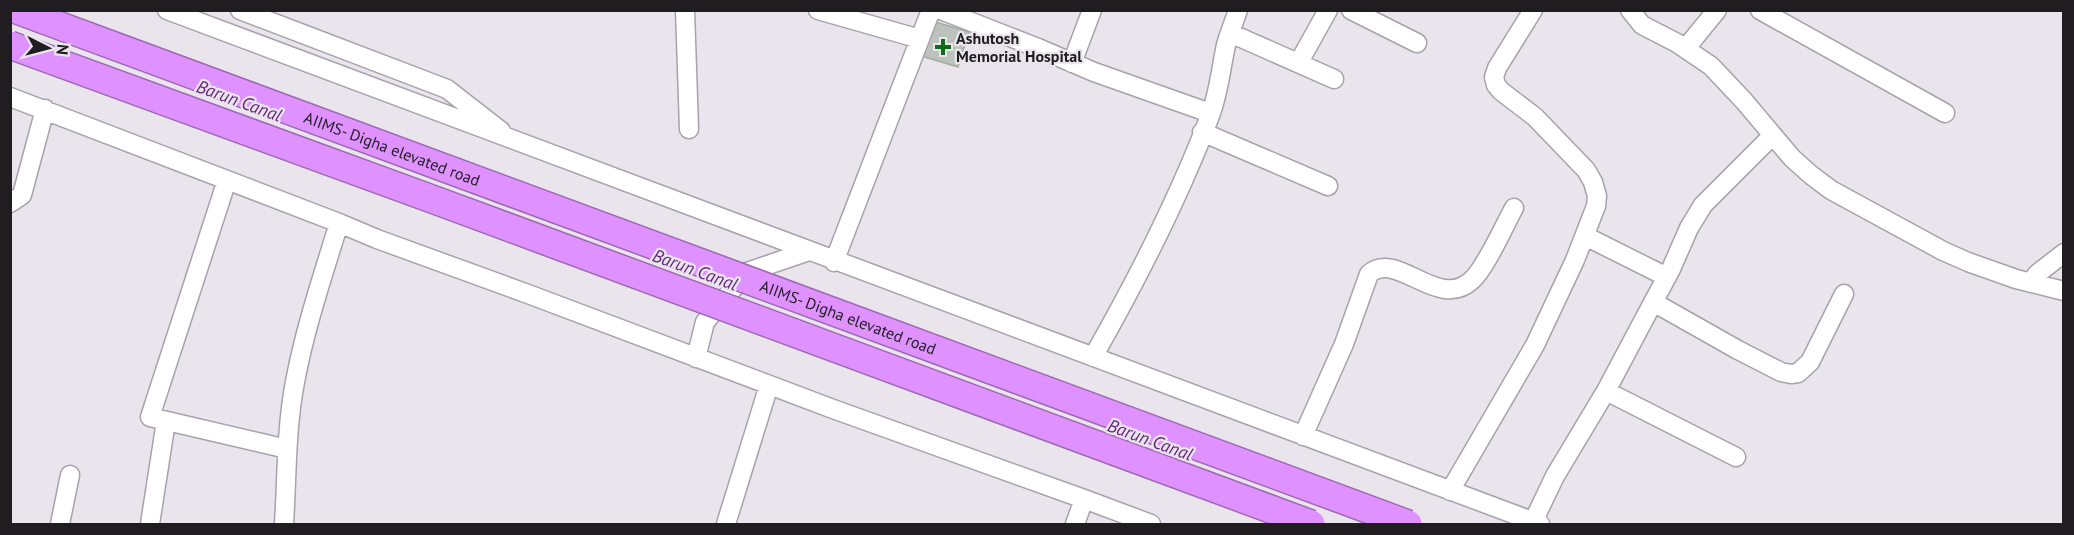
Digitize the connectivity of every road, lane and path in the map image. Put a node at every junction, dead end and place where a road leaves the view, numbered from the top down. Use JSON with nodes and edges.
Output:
{"nodes":[{"id":1,"x":18,"y":10,"type":"edge"},
{"id":2,"x":167,"y":10,"type":"edge"},
{"id":3,"x":240,"y":10,"type":"edge"},
{"id":4,"x":685,"y":10,"type":"edge"},
{"id":5,"x":818,"y":10,"type":"edge"},
{"id":6,"x":931,"y":10,"type":"edge"},
{"id":7,"x":940,"y":10,"type":"edge"},
{"id":8,"x":1092,"y":10,"type":"edge"},
{"id":9,"x":1238,"y":10,"type":"edge"},
{"id":10,"x":1328,"y":10,"type":"edge"},
{"id":11,"x":1351,"y":10,"type":"edge"},
{"id":12,"x":1533,"y":10,"type":"edge"},
{"id":13,"x":1630,"y":10,"type":"edge"},
{"id":14,"x":1717,"y":10,"type":"edge"},
{"id":15,"x":1760,"y":10,"type":"edge"},
{"id":16,"x":1230,"y":33,"type":"junction"},
{"id":17,"x":920,"y":39,"type":"junction"},
{"id":18,"x":1417,"y":43,"type":"dead end"},
{"id":19,"x":10,"y":45,"type":"edge"},
{"id":20,"x":1686,"y":48,"type":"junction"},
{"id":21,"x":1072,"y":63,"type":"junction"},
{"id":22,"x":1299,"y":63,"type":"junction"},
{"id":23,"x":1334,"y":79,"type":"dead end"},
{"id":24,"x":10,"y":97,"type":"edge"},
{"id":25,"x":45,"y":109,"type":"junction"},
{"id":26,"x":1210,"y":113,"type":"junction"},
{"id":27,"x":1945,"y":113,"type":"dead end"},
{"id":28,"x":689,"y":129,"type":"dead end"},
{"id":29,"x":1202,"y":132,"type":"junction"},
{"id":30,"x":1772,"y":136,"type":"junction"},
{"id":31,"x":516,"y":142,"type":"junction"},
{"id":32,"x":227,"y":180,"type":"junction"},
{"id":33,"x":1328,"y":186,"type":"dead end"},
{"id":34,"x":10,"y":203,"type":"edge"},
{"id":35,"x":1514,"y":208,"type":"dead end"},
{"id":36,"x":339,"y":223,"type":"junction"},
{"id":37,"x":1586,"y":236,"type":"junction"},
{"id":38,"x":806,"y":252,"type":"junction"},
{"id":39,"x":2064,"y":253,"type":"edge"},
{"id":40,"x":834,"y":262,"type":"junction"},
{"id":41,"x":1667,"y":277,"type":"junction"},
{"id":42,"x":2031,"y":283,"type":"junction"},
{"id":43,"x":2064,"y":291,"type":"edge"},
{"id":44,"x":1844,"y":294,"type":"dead end"},
{"id":45,"x":1653,"y":302,"type":"junction"},
{"id":46,"x":1093,"y":357,"type":"junction"},
{"id":47,"x":696,"y":358,"type":"junction"},
{"id":48,"x":769,"y":385,"type":"junction"},
{"id":49,"x":1606,"y":391,"type":"junction"},
{"id":50,"x":166,"y":421,"type":"junction"},
{"id":51,"x":1304,"y":436,"type":"junction"},
{"id":52,"x":287,"y":448,"type":"junction"},
{"id":53,"x":1736,"y":457,"type":"dead end"},
{"id":54,"x":70,"y":476,"type":"dead end"},
{"id":55,"x":1450,"y":491,"type":"junction"},
{"id":56,"x":1084,"y":499,"type":"junction"},
{"id":57,"x":1536,"y":523,"type":"edge"},
{"id":58,"x":60,"y":525,"type":"edge"},
{"id":59,"x":150,"y":525,"type":"edge"},
{"id":60,"x":284,"y":525,"type":"edge"},
{"id":61,"x":726,"y":525,"type":"edge"},
{"id":62,"x":1075,"y":525,"type":"edge"},
{"id":63,"x":1151,"y":525,"type":"edge"},
{"id":64,"x":1311,"y":525,"type":"edge"},
{"id":65,"x":1408,"y":525,"type":"edge"}],
"edges":[{"from":1,"to":65,"type":"highway","name":"AIIMS- Digha elevated road","bridge":true},
{"from":2,"to":31,"type":"street"},
{"from":3,"to":31,"type":"street"},
{"from":4,"to":28,"type":"street"},
{"from":5,"to":17,"type":"street"},
{"from":6,"to":17,"type":"street"},
{"from":7,"to":21,"type":"street"},
{"from":8,"to":21,"type":"street"},
{"from":9,"to":16,"type":"street"},
{"from":10,"to":22,"type":"street"},
{"from":11,"to":18,"type":"street"},
{"from":12,"to":37,"type":"street"},
{"from":13,"to":20,"type":"street"},
{"from":14,"to":20,"type":"street"},
{"from":15,"to":27,"type":"street"},
{"from":16,"to":22,"type":"street"},
{"from":16,"to":26,"type":"street"},
{"from":17,"to":40,"type":"street"},
{"from":19,"to":64,"type":"highway","name":"AIIMS- Digha elevated road","bridge":true},
{"from":20,"to":30,"type":"street"},
{"from":21,"to":26,"type":"street"},
{"from":22,"to":23,"type":"street"},
{"from":24,"to":25,"type":"street"},
{"from":25,"to":32,"type":"street"},
{"from":25,"to":34,"type":"street"},
{"from":26,"to":29,"type":"street"},
{"from":29,"to":33,"type":"street"},
{"from":29,"to":46,"type":"street"},
{"from":30,"to":41,"type":"street"},
{"from":30,"to":42,"type":"street"},
{"from":31,"to":38,"type":"street"},
{"from":32,"to":36,"type":"street"},
{"from":32,"to":50,"type":"street"},
{"from":35,"to":51,"type":"street"},
{"from":36,"to":47,"type":"street"},
{"from":36,"to":52,"type":"street"},
{"from":37,"to":41,"type":"street"},
{"from":37,"to":55,"type":"street"},
{"from":38,"to":40,"type":"street"},
{"from":38,"to":47,"type":"street","bridge":true},
{"from":39,"to":42,"type":"street"},
{"from":40,"to":46,"type":"street"},
{"from":41,"to":45,"type":"street"},
{"from":42,"to":43,"type":"street"},
{"from":44,"to":45,"type":"street"},
{"from":45,"to":49,"type":"street"},
{"from":46,"to":51,"type":"street"},
{"from":47,"to":48,"type":"street"},
{"from":48,"to":56,"type":"street"},
{"from":48,"to":61,"type":"street"},
{"from":49,"to":53,"type":"street"},
{"from":49,"to":57,"type":"street"},
{"from":50,"to":52,"type":"street"},
{"from":50,"to":59,"type":"street"},
{"from":51,"to":55,"type":"street"},
{"from":52,"to":60,"type":"street"},
{"from":54,"to":58,"type":"street"},
{"from":55,"to":57,"type":"street"},
{"from":56,"to":62,"type":"street"},
{"from":56,"to":63,"type":"street"}]}
